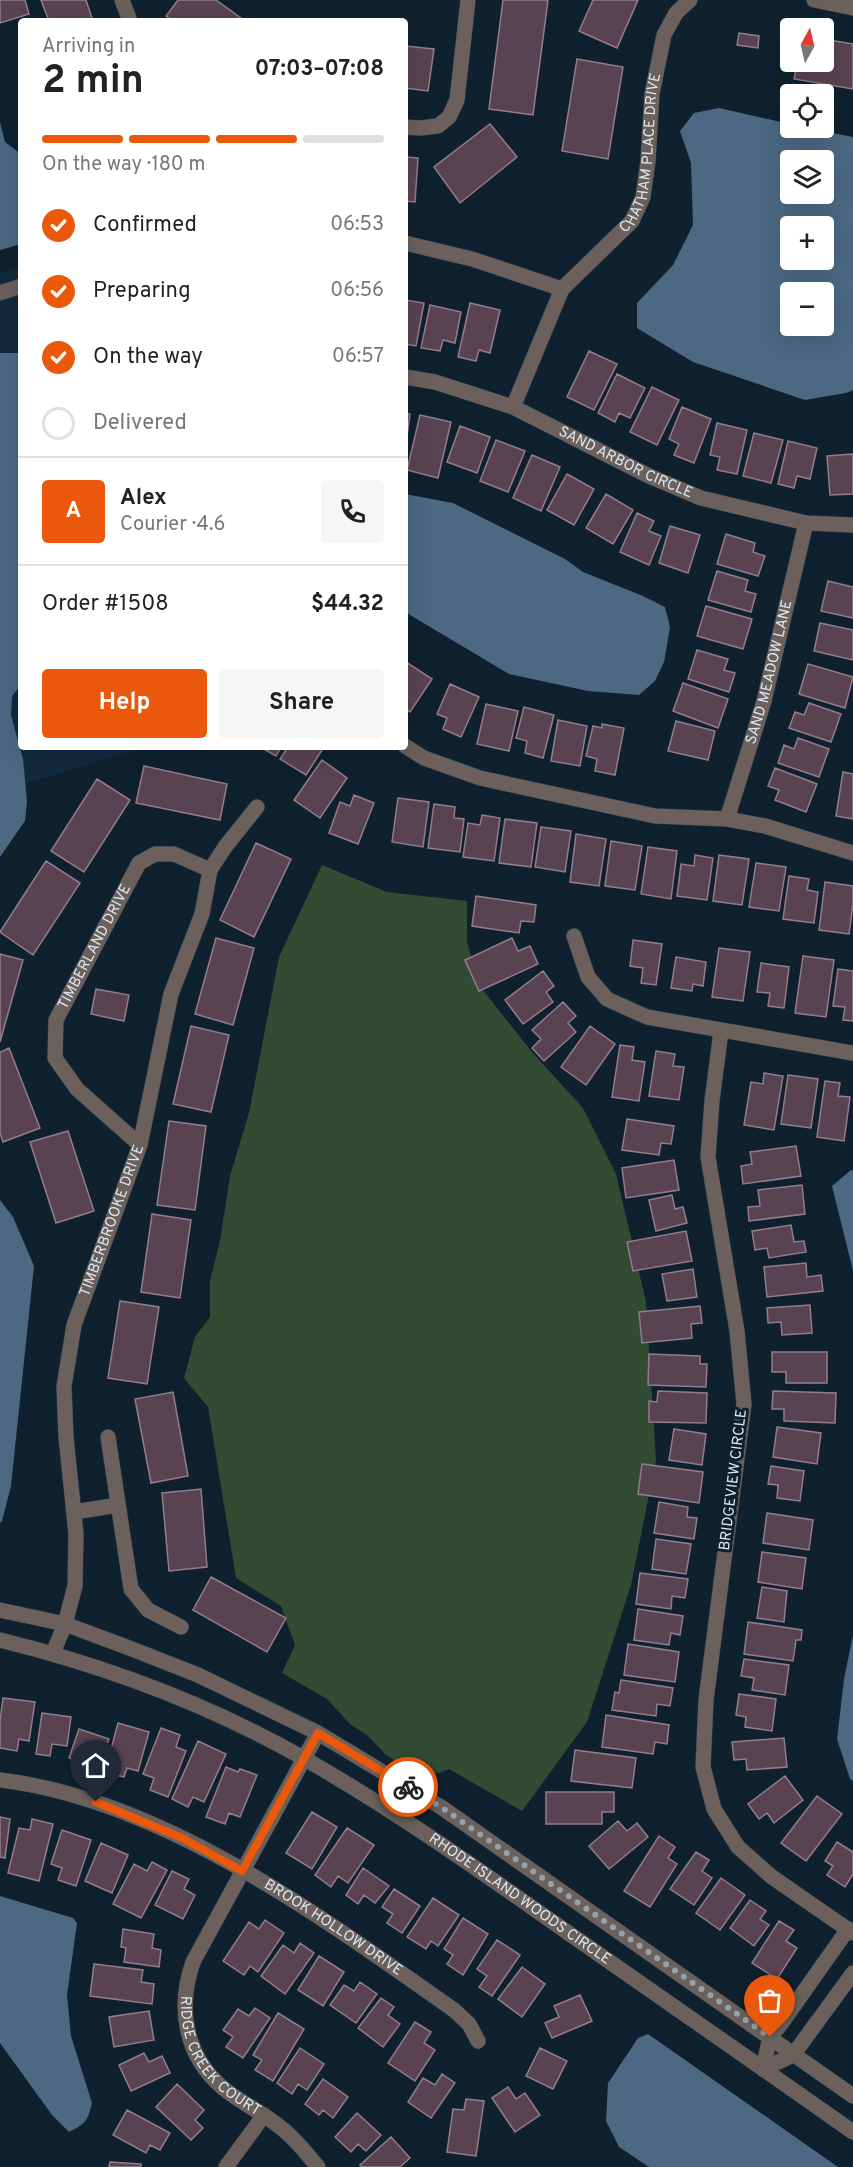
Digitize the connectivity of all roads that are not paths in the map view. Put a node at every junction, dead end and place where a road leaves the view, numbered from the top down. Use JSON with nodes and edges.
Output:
{"nodes":[{"id":1,"x":122,"y":0,"type":"edge"},
{"id":2,"x":468,"y":0,"type":"edge"},
{"id":3,"x":690,"y":0,"type":"edge"},
{"id":4,"x":814,"y":0,"type":"edge"},
{"id":5,"x":853,"y":8,"type":"edge"},
{"id":6,"x":129,"y":18,"type":"edge"},
{"id":7,"x":408,"y":127,"type":"edge"},
{"id":8,"x":408,"y":244,"type":"edge"},
{"id":9,"x":18,"y":287,"type":"edge"},
{"id":10,"x":562,"y":289,"type":"junction"},
{"id":11,"x":0,"y":293,"type":"edge"},
{"id":12,"x":408,"y":378,"type":"edge"},
{"id":13,"x":513,"y":407,"type":"junction"},
{"id":14,"x":807,"y":524,"type":"junction"},
{"id":15,"x":853,"y":525,"type":"edge"},
{"id":16,"x":408,"y":748,"type":"edge"},
{"id":17,"x":257,"y":807,"type":"dead end"},
{"id":18,"x":727,"y":819,"type":"junction"},
{"id":19,"x":853,"y":853,"type":"edge"},
{"id":20,"x":210,"y":870,"type":"junction"},
{"id":21,"x":574,"y":936,"type":"dead end"},
{"id":22,"x":722,"y":1031,"type":"junction"},
{"id":23,"x":853,"y":1053,"type":"edge"},
{"id":24,"x":140,"y":1145,"type":"junction"},
{"id":25,"x":108,"y":1437,"type":"dead end"},
{"id":26,"x":118,"y":1505,"type":"junction"},
{"id":27,"x":74,"y":1512,"type":"junction"},
{"id":28,"x":0,"y":1610,"type":"edge"},
{"id":29,"x":65,"y":1624,"type":"junction"},
{"id":30,"x":181,"y":1627,"type":"dead end"},
{"id":31,"x":0,"y":1640,"type":"edge"},
{"id":32,"x":53,"y":1653,"type":"junction"},
{"id":33,"x":318,"y":1733,"type":"junction"},
{"id":34,"x":304,"y":1758,"type":"junction"},
{"id":35,"x":0,"y":1780,"type":"edge"},
{"id":36,"x":242,"y":1871,"type":"junction"},
{"id":37,"x":850,"y":1931,"type":"edge"},
{"id":38,"x":853,"y":1973,"type":"edge"},
{"id":39,"x":770,"y":2037,"type":"junction"},
{"id":40,"x":478,"y":2041,"type":"dead end"},
{"id":41,"x":793,"y":2055,"type":"junction"},
{"id":42,"x":763,"y":2069,"type":"junction"},
{"id":43,"x":853,"y":2096,"type":"edge"},
{"id":44,"x":264,"y":2115,"type":"junction"},
{"id":45,"x":853,"y":2132,"type":"edge"},
{"id":46,"x":226,"y":2167,"type":"edge"},
{"id":47,"x":318,"y":2167,"type":"edge"}],
"edges":[{"from":1,"to":6,"type":"street"},
{"from":2,"to":7,"type":"street"},
{"from":3,"to":10,"type":"street","name":"CHATHAM PLACE DRIVE"},
{"from":4,"to":5,"type":"street"},
{"from":8,"to":10,"type":"street"},
{"from":9,"to":11,"type":"street"},
{"from":10,"to":13,"type":"street"},
{"from":12,"to":13,"type":"street","name":"SAND ARBOR CIRCLE"},
{"from":13,"to":14,"type":"street","name":"SAND ARBOR CIRCLE"},
{"from":14,"to":15,"type":"street","name":"SAND ARBOR CIRCLE"},
{"from":14,"to":18,"type":"street","name":"SAND MEADOW LANE"},
{"from":16,"to":18,"type":"street"},
{"from":17,"to":20,"type":"street","name":"TIMBERBROOKE DRIVE"},
{"from":18,"to":19,"type":"street"},
{"from":20,"to":24,"type":"street","name":"TIMBERBROOKE DRIVE"},
{"from":20,"to":24,"type":"street","name":"TIMBERLAND DRIVE"},
{"from":21,"to":22,"type":"street"},
{"from":22,"to":23,"type":"street"},
{"from":22,"to":37,"type":"street","name":"BRIDGEVIEW CIRCLE"},
{"from":24,"to":27,"type":"street","name":"TIMBERBROOKE DRIVE"},
{"from":25,"to":26,"type":"street"},
{"from":26,"to":27,"type":"street"},
{"from":26,"to":30,"type":"street"},
{"from":27,"to":29,"type":"street","name":"TIMBERBROOKE DRIVE"},
{"from":28,"to":29,"type":"street","name":"RHODE ISLAND WOODS CIRCLE"},
{"from":29,"to":32,"type":"street","name":"TIMBERBROOKE DRIVE"},
{"from":29,"to":33,"type":"street","name":"RHODE ISLAND WOODS CIRCLE"},
{"from":31,"to":32,"type":"street","name":"RHODE ISLAND WOODS CIRCLE"},
{"from":32,"to":34,"type":"street","name":"RHODE ISLAND WOODS CIRCLE"},
{"from":33,"to":34,"type":"street","name":"RIDGE CREEK COURT"},
{"from":33,"to":39,"type":"street","name":"RHODE ISLAND WOODS CIRCLE"},
{"from":34,"to":36,"type":"street","name":"RIDGE CREEK COURT"},
{"from":34,"to":42,"type":"street","name":"RHODE ISLAND WOODS CIRCLE"},
{"from":35,"to":36,"type":"street","name":"BROOK HOLLOW DRIVE"},
{"from":36,"to":40,"type":"street","name":"BROOK HOLLOW DRIVE"},
{"from":36,"to":44,"type":"street","name":"RIDGE CREEK COURT"},
{"from":37,"to":39,"type":"street","name":"BRIDGEVIEW CIRCLE"},
{"from":38,"to":41,"type":"street"},
{"from":39,"to":41,"type":"street","name":"RHODE ISLAND WOODS CIRCLE"},
{"from":39,"to":42,"type":"street","name":"BRIDGEVIEW CIRCLE"},
{"from":41,"to":42,"type":"street"},
{"from":41,"to":43,"type":"street","name":"RHODE ISLAND WOODS CIRCLE"},
{"from":42,"to":45,"type":"street","name":"RHODE ISLAND WOODS CIRCLE"},
{"from":44,"to":46,"type":"street"},
{"from":44,"to":47,"type":"street","name":"RIDGE CREEK COURT"}]}
